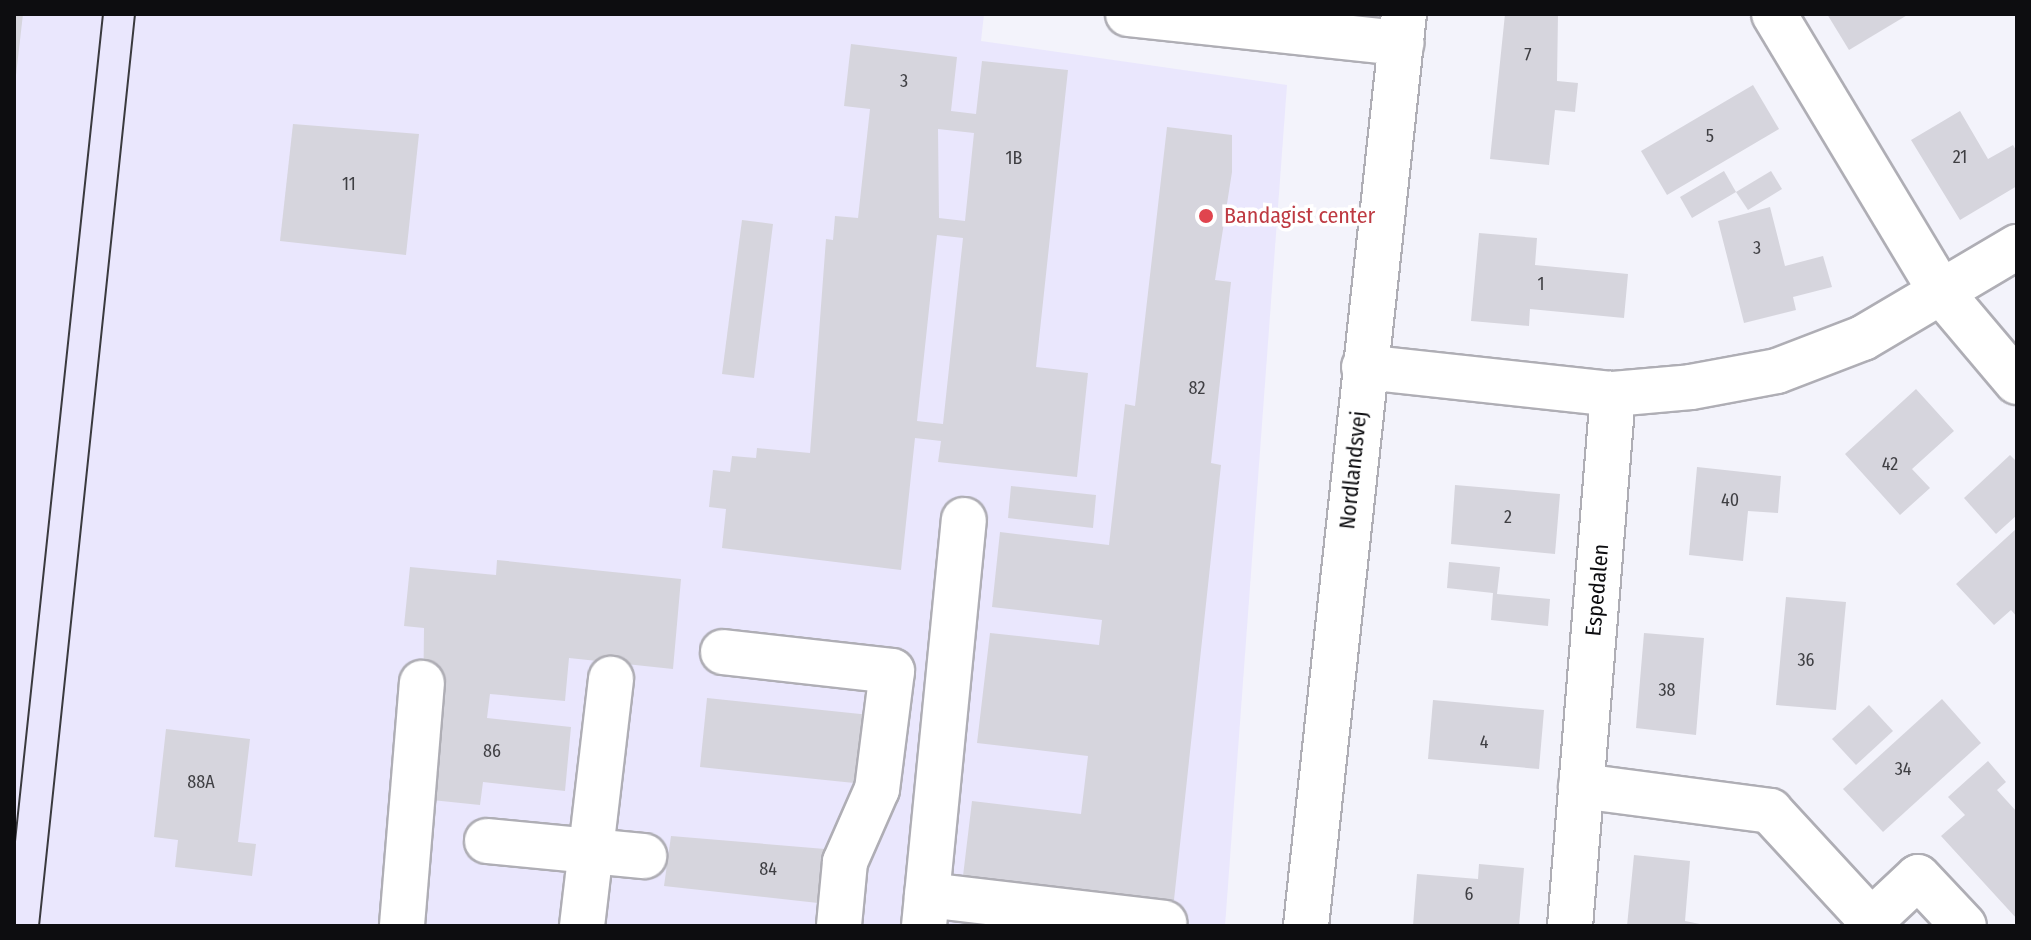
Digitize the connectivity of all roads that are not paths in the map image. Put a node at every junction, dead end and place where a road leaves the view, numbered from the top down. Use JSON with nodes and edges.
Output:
{"nodes":[{"id":1,"x":1128,"y":14,"type":"edge"},
{"id":2,"x":1774,"y":14,"type":"edge"},
{"id":3,"x":1403,"y":29,"type":"edge"},
{"id":4,"x":2017,"y":247,"type":"edge"},
{"id":5,"x":1941,"y":292,"type":"junction"},
{"id":6,"x":1364,"y":367,"type":"junction"},
{"id":7,"x":2017,"y":382,"type":"edge"},
{"id":8,"x":1613,"y":394,"type":"junction"},
{"id":9,"x":964,"y":520,"type":"dead end"},
{"id":10,"x":723,"y":652,"type":"dead end"},
{"id":11,"x":611,"y":679,"type":"dead end"},
{"id":12,"x":422,"y":683,"type":"dead end"},
{"id":13,"x":1581,"y":786,"type":"junction"},
{"id":14,"x":487,"y":841,"type":"dead end"},
{"id":15,"x":590,"y":851,"type":"junction"},
{"id":16,"x":644,"y":856,"type":"dead end"},
{"id":17,"x":926,"y":910,"type":"edge"},
{"id":18,"x":1164,"y":923,"type":"dead end"},
{"id":19,"x":1873,"y":923,"type":"edge"},
{"id":20,"x":401,"y":926,"type":"edge"},
{"id":21,"x":410,"y":926,"type":"edge"},
{"id":22,"x":582,"y":926,"type":"edge"},
{"id":23,"x":839,"y":926,"type":"edge"},
{"id":24,"x":1306,"y":926,"type":"edge"},
{"id":25,"x":1570,"y":926,"type":"edge"},
{"id":26,"x":1964,"y":926,"type":"edge"}],
"edges":[{"from":1,"to":3,"type":"street"},
{"from":2,"to":5,"type":"street"},
{"from":3,"to":6,"type":"street","name":"Nordlandsvej"},
{"from":4,"to":5,"type":"street"},
{"from":5,"to":7,"type":"street"},
{"from":5,"to":8,"type":"street"},
{"from":6,"to":8,"type":"street"},
{"from":6,"to":24,"type":"street","name":"Nordlandsvej"},
{"from":8,"to":13,"type":"street","name":"Espedalen"},
{"from":9,"to":17,"type":"street"},
{"from":10,"to":23,"type":"street"},
{"from":11,"to":15,"type":"street"},
{"from":12,"to":20,"type":"street"},
{"from":13,"to":19,"type":"street"},
{"from":13,"to":25,"type":"street","name":"Espedalen"},
{"from":14,"to":15,"type":"street"},
{"from":15,"to":16,"type":"street"},
{"from":15,"to":22,"type":"street"},
{"from":17,"to":18,"type":"street"},
{"from":19,"to":26,"type":"street"},
{"from":20,"to":21,"type":"street"}]}
